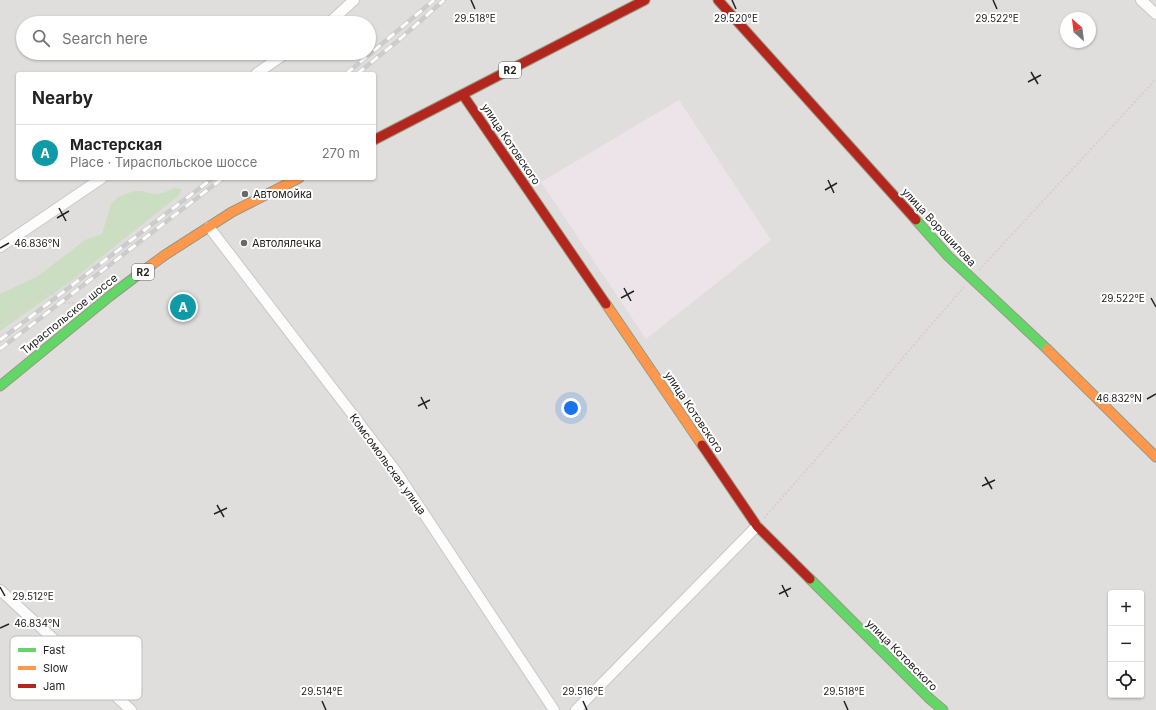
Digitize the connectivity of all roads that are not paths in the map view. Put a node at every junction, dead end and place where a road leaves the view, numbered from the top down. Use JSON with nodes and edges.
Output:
{"nodes":[{"id":1,"x":354,"y":0,"type":"edge"},
{"id":2,"x":645,"y":0,"type":"edge"},
{"id":3,"x":718,"y":0,"type":"edge"},
{"id":4,"x":1141,"y":0,"type":"edge"},
{"id":5,"x":1156,"y":14,"type":"edge"},
{"id":6,"x":337,"y":16,"type":"edge"},
{"id":7,"x":276,"y":60,"type":"edge"},
{"id":8,"x":259,"y":72,"type":"edge"},
{"id":9,"x":463,"y":95,"type":"junction"},
{"id":10,"x":376,"y":139,"type":"edge"},
{"id":11,"x":99,"y":180,"type":"edge"},
{"id":12,"x":295,"y":180,"type":"edge"},
{"id":13,"x":208,"y":227,"type":"junction"},
{"id":14,"x":0,"y":247,"type":"edge"},
{"id":15,"x":0,"y":386,"type":"edge"},
{"id":16,"x":1156,"y":457,"type":"edge"},
{"id":17,"x":757,"y":526,"type":"junction"},
{"id":18,"x":0,"y":590,"type":"edge"},
{"id":19,"x":50,"y":636,"type":"edge"},
{"id":20,"x":120,"y":700,"type":"edge"},
{"id":21,"x":131,"y":710,"type":"edge"},
{"id":22,"x":554,"y":710,"type":"edge"},
{"id":23,"x":576,"y":710,"type":"edge"},
{"id":24,"x":943,"y":710,"type":"edge"}],
"edges":[{"from":1,"to":6,"type":"street"},
{"from":2,"to":9,"type":"street","number":"R2"},
{"from":3,"to":16,"type":"street","name":"улица Ворошилова"},
{"from":4,"to":5,"type":"street"},
{"from":7,"to":8,"type":"street"},
{"from":9,"to":10,"type":"street","number":"R2"},
{"from":9,"to":17,"type":"street","name":"улица Котовского"},
{"from":11,"to":14,"type":"street"},
{"from":12,"to":13,"type":"street","name":"Тираспольское шоссе","number":"R2"},
{"from":13,"to":15,"type":"street","name":"Тираспольское шоссе","number":"R2"},
{"from":13,"to":22,"type":"street","name":"Комсомольская улица"},
{"from":17,"to":23,"type":"street"},
{"from":17,"to":24,"type":"street","name":"улица Котовского"},
{"from":18,"to":19,"type":"street"},
{"from":20,"to":21,"type":"street"}]}
